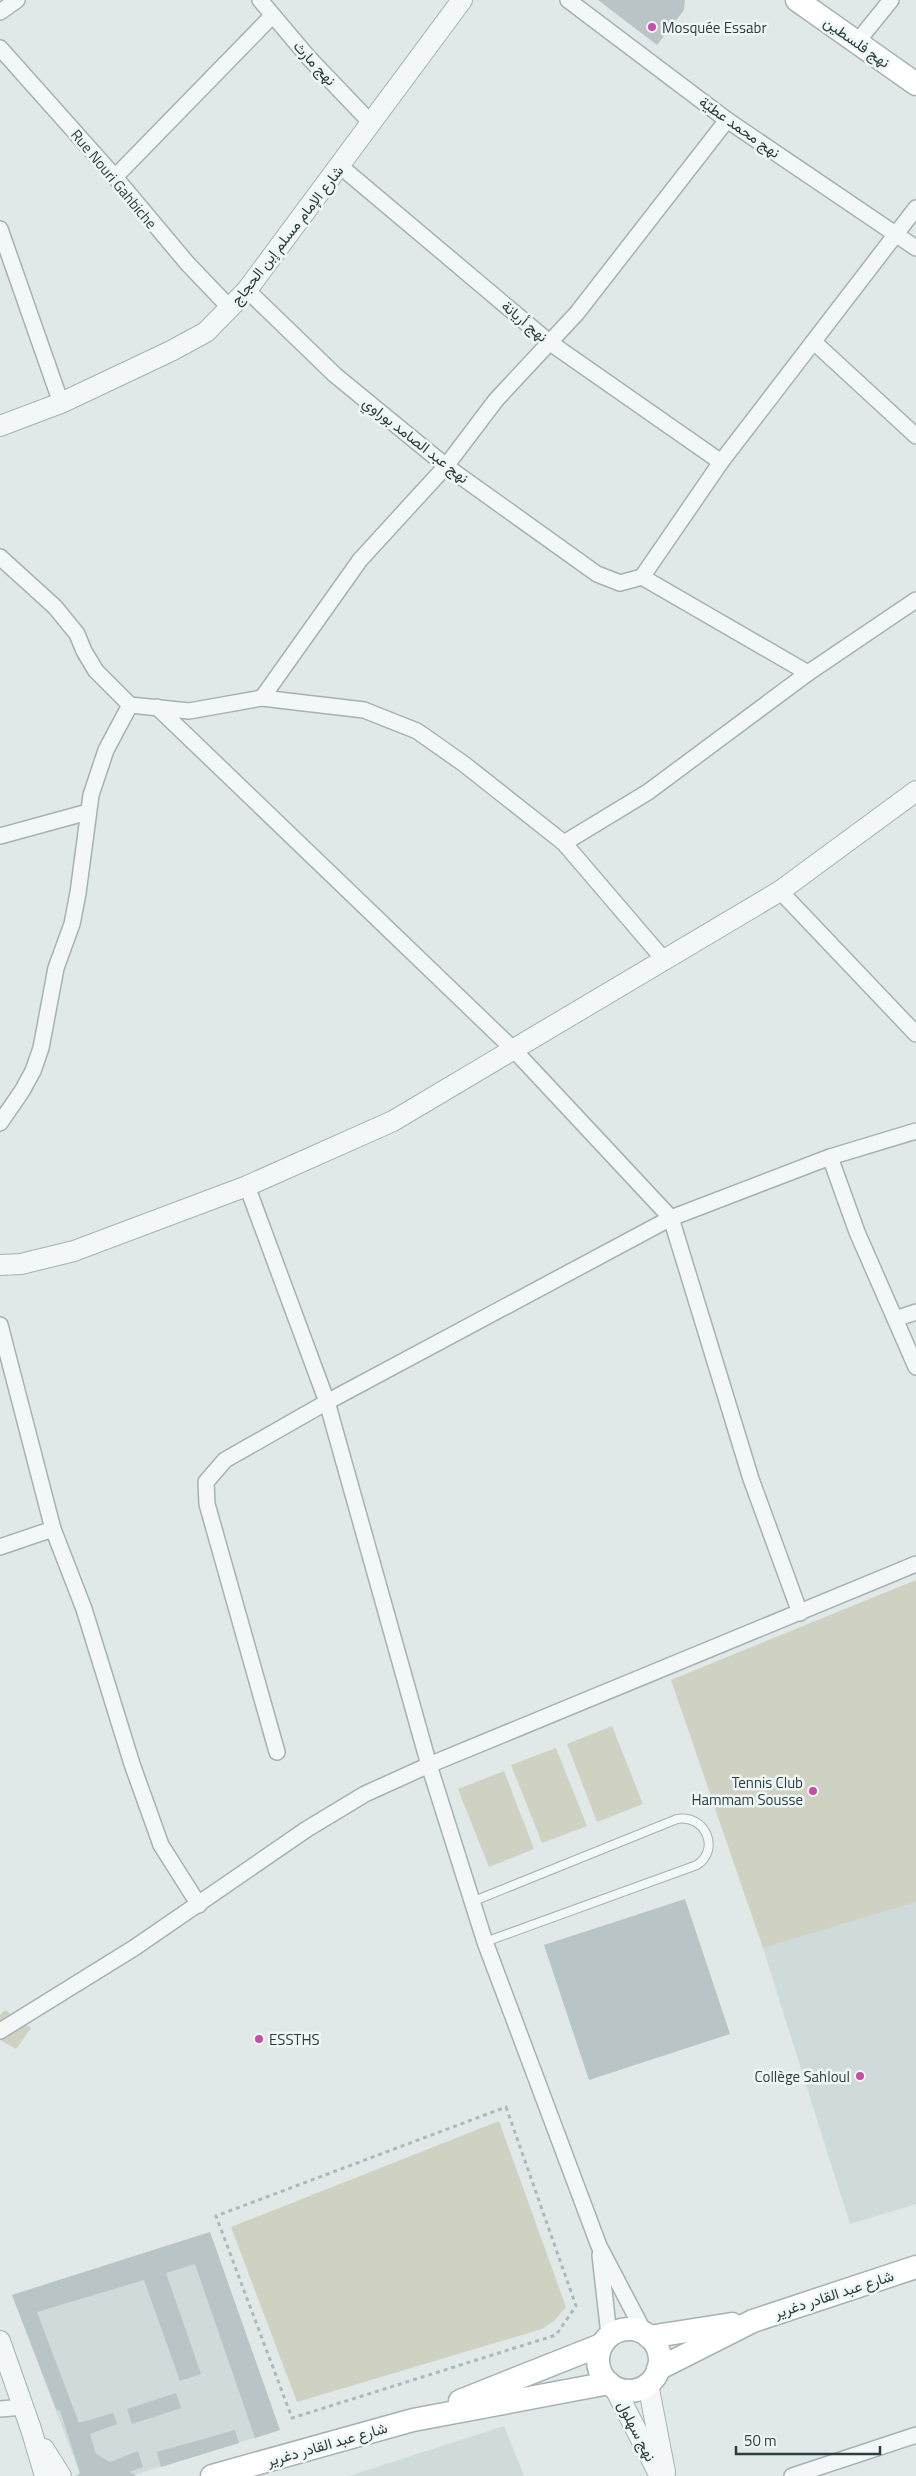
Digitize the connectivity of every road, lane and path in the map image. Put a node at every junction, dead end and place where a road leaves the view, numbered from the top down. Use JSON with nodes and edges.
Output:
{"nodes":[{"id":1,"x":17,"y":0,"type":"edge"},
{"id":2,"x":260,"y":0,"type":"edge"},
{"id":3,"x":462,"y":0,"type":"edge"},
{"id":4,"x":568,"y":0,"type":"edge"},
{"id":5,"x":797,"y":0,"type":"edge"},
{"id":6,"x":891,"y":0,"type":"edge"},
{"id":7,"x":0,"y":12,"type":"edge"},
{"id":8,"x":272,"y":16,"type":"junction"},
{"id":9,"x":858,"y":42,"type":"junction"},
{"id":10,"x":0,"y":48,"type":"edge"},
{"id":11,"x":916,"y":84,"type":"edge"},
{"id":12,"x":727,"y":120,"type":"junction"},
{"id":13,"x":372,"y":124,"type":"junction"},
{"id":14,"x":340,"y":166,"type":"junction"},
{"id":15,"x":115,"y":176,"type":"junction"},
{"id":16,"x":916,"y":208,"type":"edge"},
{"id":17,"x":0,"y":229,"type":"edge"},
{"id":18,"x":895,"y":234,"type":"junction"},
{"id":19,"x":916,"y":248,"type":"edge"},
{"id":20,"x":247,"y":290,"type":"junction"},
{"id":21,"x":230,"y":308,"type":"junction"},
{"id":22,"x":549,"y":342,"type":"junction"},
{"id":23,"x":814,"y":342,"type":"junction"},
{"id":24,"x":61,"y":403,"type":"junction"},
{"id":25,"x":0,"y":426,"type":"edge"},
{"id":26,"x":916,"y":436,"type":"edge"},
{"id":27,"x":721,"y":462,"type":"junction"},
{"id":28,"x":446,"y":466,"type":"junction"},
{"id":29,"x":0,"y":557,"type":"edge"},
{"id":30,"x":642,"y":577,"type":"junction"},
{"id":31,"x":916,"y":600,"type":"edge"},
{"id":32,"x":808,"y":673,"type":"junction"},
{"id":33,"x":262,"y":698,"type":"junction"},
{"id":34,"x":130,"y":705,"type":"junction"},
{"id":35,"x":157,"y":707,"type":"junction"},
{"id":36,"x":916,"y":791,"type":"edge"},
{"id":37,"x":88,"y":812,"type":"junction"},
{"id":38,"x":0,"y":836,"type":"edge"},
{"id":39,"x":564,"y":843,"type":"junction"},
{"id":40,"x":780,"y":891,"type":"junction"},
{"id":41,"x":665,"y":961,"type":"junction"},
{"id":42,"x":916,"y":1034,"type":"edge"},
{"id":43,"x":514,"y":1050,"type":"junction"},
{"id":44,"x":0,"y":1123,"type":"edge"},
{"id":45,"x":916,"y":1132,"type":"edge"},
{"id":46,"x":830,"y":1156,"type":"junction"},
{"id":47,"x":247,"y":1186,"type":"junction"},
{"id":48,"x":671,"y":1218,"type":"junction"},
{"id":49,"x":0,"y":1265,"type":"edge"},
{"id":50,"x":916,"y":1312,"type":"edge"},
{"id":51,"x":895,"y":1319,"type":"junction"},
{"id":52,"x":0,"y":1325,"type":"edge"},
{"id":53,"x":916,"y":1367,"type":"edge"},
{"id":54,"x":327,"y":1402,"type":"junction"},
{"id":55,"x":53,"y":1530,"type":"junction"},
{"id":56,"x":0,"y":1546,"type":"edge"},
{"id":57,"x":916,"y":1564,"type":"edge"},
{"id":58,"x":800,"y":1613,"type":"junction"},
{"id":59,"x":277,"y":1752,"type":"dead end"},
{"id":60,"x":429,"y":1765,"type":"junction"},
{"id":61,"x":474,"y":1901,"type":"junction"},
{"id":62,"x":199,"y":1905,"type":"junction"},
{"id":63,"x":485,"y":1942,"type":"junction"},
{"id":64,"x":0,"y":2031,"type":"edge"},
{"id":65,"x":599,"y":2246,"type":"junction"},
{"id":66,"x":916,"y":2267,"type":"edge"},
{"id":67,"x":753,"y":2320,"type":"junction"},
{"id":68,"x":646,"y":2335,"type":"junction"},
{"id":69,"x":605,"y":2340,"type":"junction"},
{"id":70,"x":0,"y":2341,"type":"edge"},
{"id":71,"x":653,"y":2376,"type":"junction"},
{"id":72,"x":611,"y":2385,"type":"junction"},
{"id":73,"x":23,"y":2406,"type":"junction"},
{"id":74,"x":0,"y":2409,"type":"edge"},
{"id":75,"x":292,"y":2418,"type":"joint"},
{"id":76,"x":413,"y":2420,"type":"junction"},
{"id":77,"x":31,"y":2428,"type":"junction"},
{"id":78,"x":916,"y":2435,"type":"edge"},
{"id":79,"x":802,"y":2474,"type":"edge"},
{"id":80,"x":45,"y":2476,"type":"edge"},
{"id":81,"x":61,"y":2476,"type":"edge"},
{"id":82,"x":212,"y":2476,"type":"edge"},
{"id":83,"x":660,"y":2476,"type":"edge"},
{"id":84,"x":666,"y":2476,"type":"edge"}],
"edges":[{"from":1,"to":7,"type":"street"},
{"from":2,"to":8,"type":"street","name":"نهج مارث"},
{"from":3,"to":13,"type":"street","name":"شارع اﻹمام مسلم إبن الحجاج"},
{"from":4,"to":12,"type":"street","name":"نهج محمد عطيّة"},
{"from":5,"to":9,"type":"main road","name":"نهج فلسطين"},
{"from":6,"to":9,"type":"street"},
{"from":8,"to":13,"type":"street","name":"نهج مارث"},
{"from":8,"to":15,"type":"street"},
{"from":9,"to":11,"type":"main road","name":"نهج فلسطين"},
{"from":10,"to":15,"type":"street","name":"Rue Nouri Gahbiche"},
{"from":12,"to":18,"type":"street","name":"نهج محمد عطيّة"},
{"from":12,"to":22,"type":"street"},
{"from":13,"to":14,"type":"street","name":"شارع اﻹمام مسلم إبن الحجاج"},
{"from":14,"to":20,"type":"street","name":"شارع اﻹمام مسلم إبن الحجاج"},
{"from":14,"to":22,"type":"street","name":"نهج أريانة"},
{"from":15,"to":21,"type":"street","name":"Rue Nouri Gahbiche"},
{"from":16,"to":18,"type":"street"},
{"from":17,"to":24,"type":"street"},
{"from":18,"to":19,"type":"street","name":"نهج محمد عطيّة"},
{"from":18,"to":23,"type":"street"},
{"from":20,"to":21,"type":"street","name":"شارع اﻹمام مسلم إبن الحجاج"},
{"from":20,"to":28,"type":"street","name":"نهج عبد الصامد بوراوي"},
{"from":21,"to":24,"type":"street","name":"شارع اﻹمام مسلم إبن الحجاج"},
{"from":22,"to":27,"type":"street","name":"نهج أريانة"},
{"from":22,"to":28,"type":"street"},
{"from":23,"to":26,"type":"street"},
{"from":23,"to":27,"type":"street"},
{"from":24,"to":25,"type":"street","name":"شارع اﻹمام مسلم إبن الحجاج"},
{"from":27,"to":30,"type":"street"},
{"from":28,"to":30,"type":"street","name":"نهج عبد الصامد بوراوي"},
{"from":28,"to":33,"type":"street"},
{"from":29,"to":34,"type":"street"},
{"from":30,"to":32,"type":"street"},
{"from":31,"to":32,"type":"street"},
{"from":32,"to":39,"type":"street"},
{"from":33,"to":35,"type":"street"},
{"from":33,"to":39,"type":"street"},
{"from":34,"to":35,"type":"street"},
{"from":34,"to":37,"type":"street"},
{"from":35,"to":43,"type":"street"},
{"from":36,"to":40,"type":"street"},
{"from":37,"to":38,"type":"street"},
{"from":37,"to":44,"type":"street"},
{"from":39,"to":41,"type":"street"},
{"from":40,"to":41,"type":"street"},
{"from":40,"to":42,"type":"street"},
{"from":41,"to":43,"type":"street"},
{"from":43,"to":47,"type":"street"},
{"from":43,"to":48,"type":"street"},
{"from":45,"to":46,"type":"street"},
{"from":46,"to":48,"type":"street"},
{"from":46,"to":51,"type":"street"},
{"from":47,"to":49,"type":"street"},
{"from":47,"to":54,"type":"street"},
{"from":48,"to":54,"type":"street"},
{"from":48,"to":58,"type":"street"},
{"from":50,"to":51,"type":"street"},
{"from":51,"to":53,"type":"street"},
{"from":52,"to":55,"type":"street"},
{"from":54,"to":59,"type":"street"},
{"from":54,"to":60,"type":"street"},
{"from":55,"to":56,"type":"street"},
{"from":55,"to":62,"type":"street"},
{"from":57,"to":58,"type":"street"},
{"from":58,"to":60,"type":"street"},
{"from":60,"to":61,"type":"street"},
{"from":60,"to":62,"type":"street"},
{"from":61,"to":63,"type":"street"},
{"from":61,"to":63,"type":"lane"},
{"from":62,"to":64,"type":"street"},
{"from":63,"to":65,"type":"street"},
{"from":65,"to":68,"type":"street"},
{"from":65,"to":69,"type":"street"},
{"from":66,"to":67,"type":"main road","name":"شارع عبد القادر دغرير"},
{"from":67,"to":68,"type":"main road","name":"شارع عبد القادر دغرير"},
{"from":67,"to":71,"type":"main road","name":"شارع عبد القادر دغرير"},
{"from":68,"to":69,"type":"main road"},
{"from":68,"to":71,"type":"main road"},
{"from":69,"to":72,"type":"main road"},
{"from":69,"to":76,"type":"main road","name":"شارع عبد القادر دغرير"},
{"from":70,"to":73,"type":"street"},
{"from":71,"to":72,"type":"main road"},
{"from":71,"to":84,"type":"street","name":"نهج سهلول"},
{"from":72,"to":76,"type":"main road","name":"شارع عبد القادر دغرير"},
{"from":72,"to":83,"type":"street","name":"نهج سهلول"},
{"from":73,"to":74,"type":"street"},
{"from":73,"to":77,"type":"street"},
{"from":75,"to":75,"type":"path"},
{"from":76,"to":82,"type":"main road","name":"شارع عبد القادر دغرير"},
{"from":77,"to":80,"type":"street"},
{"from":77,"to":81,"type":"street"},
{"from":78,"to":79,"type":"street"}]}
